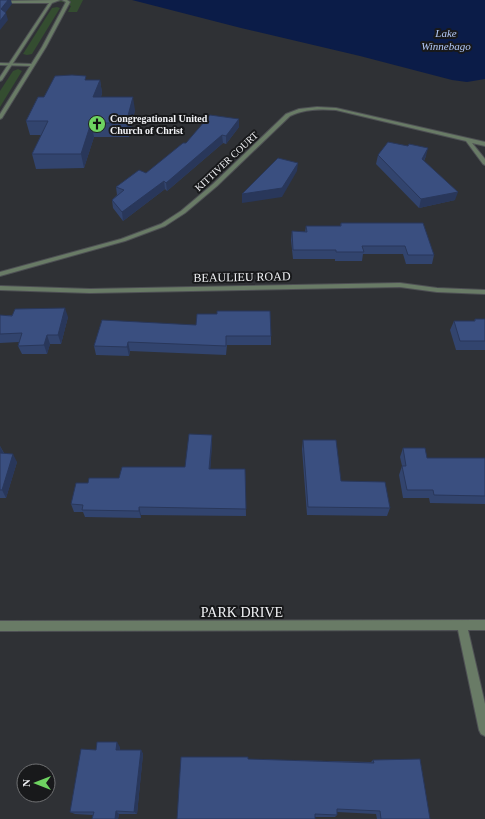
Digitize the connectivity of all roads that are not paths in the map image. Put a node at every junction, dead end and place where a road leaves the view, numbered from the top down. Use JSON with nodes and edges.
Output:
{"nodes":[{"id":1,"x":58,"y":0,"type":"edge"},
{"id":2,"x":66,"y":1,"type":"edge"},
{"id":3,"x":0,"y":2,"type":"edge"},
{"id":4,"x":51,"y":2,"type":"junction"},
{"id":5,"x":0,"y":64,"type":"edge"},
{"id":6,"x":10,"y":64,"type":"junction"},
{"id":7,"x":32,"y":65,"type":"junction"},
{"id":8,"x":0,"y":80,"type":"edge"},
{"id":9,"x":0,"y":118,"type":"edge"},
{"id":10,"x":468,"y":140,"type":"junction"},
{"id":11,"x":485,"y":144,"type":"edge"},
{"id":12,"x":485,"y":163,"type":"edge"},
{"id":13,"x":0,"y":274,"type":"edge"},
{"id":14,"x":0,"y":288,"type":"edge"},
{"id":15,"x":485,"y":292,"type":"edge"},
{"id":16,"x":462,"y":625,"type":"junction"},
{"id":17,"x":485,"y":625,"type":"edge"},
{"id":18,"x":0,"y":626,"type":"edge"},
{"id":19,"x":485,"y":730,"type":"edge"}],
"edges":[{"from":1,"to":4,"type":"street"},
{"from":2,"to":7,"type":"street"},
{"from":3,"to":4,"type":"street"},
{"from":4,"to":6,"type":"street"},
{"from":5,"to":6,"type":"street"},
{"from":6,"to":7,"type":"street"},
{"from":6,"to":8,"type":"street"},
{"from":7,"to":9,"type":"street"},
{"from":10,"to":11,"type":"street","name":"KITTIVER COURT"},
{"from":10,"to":12,"type":"street"},
{"from":10,"to":13,"type":"street","name":"KITTIVER COURT"},
{"from":14,"to":15,"type":"street","name":"BEAULIEU ROAD"},
{"from":16,"to":17,"type":"street","name":"PARK DRIVE"},
{"from":16,"to":18,"type":"street","name":"PARK DRIVE"},
{"from":16,"to":19,"type":"street"}]}
